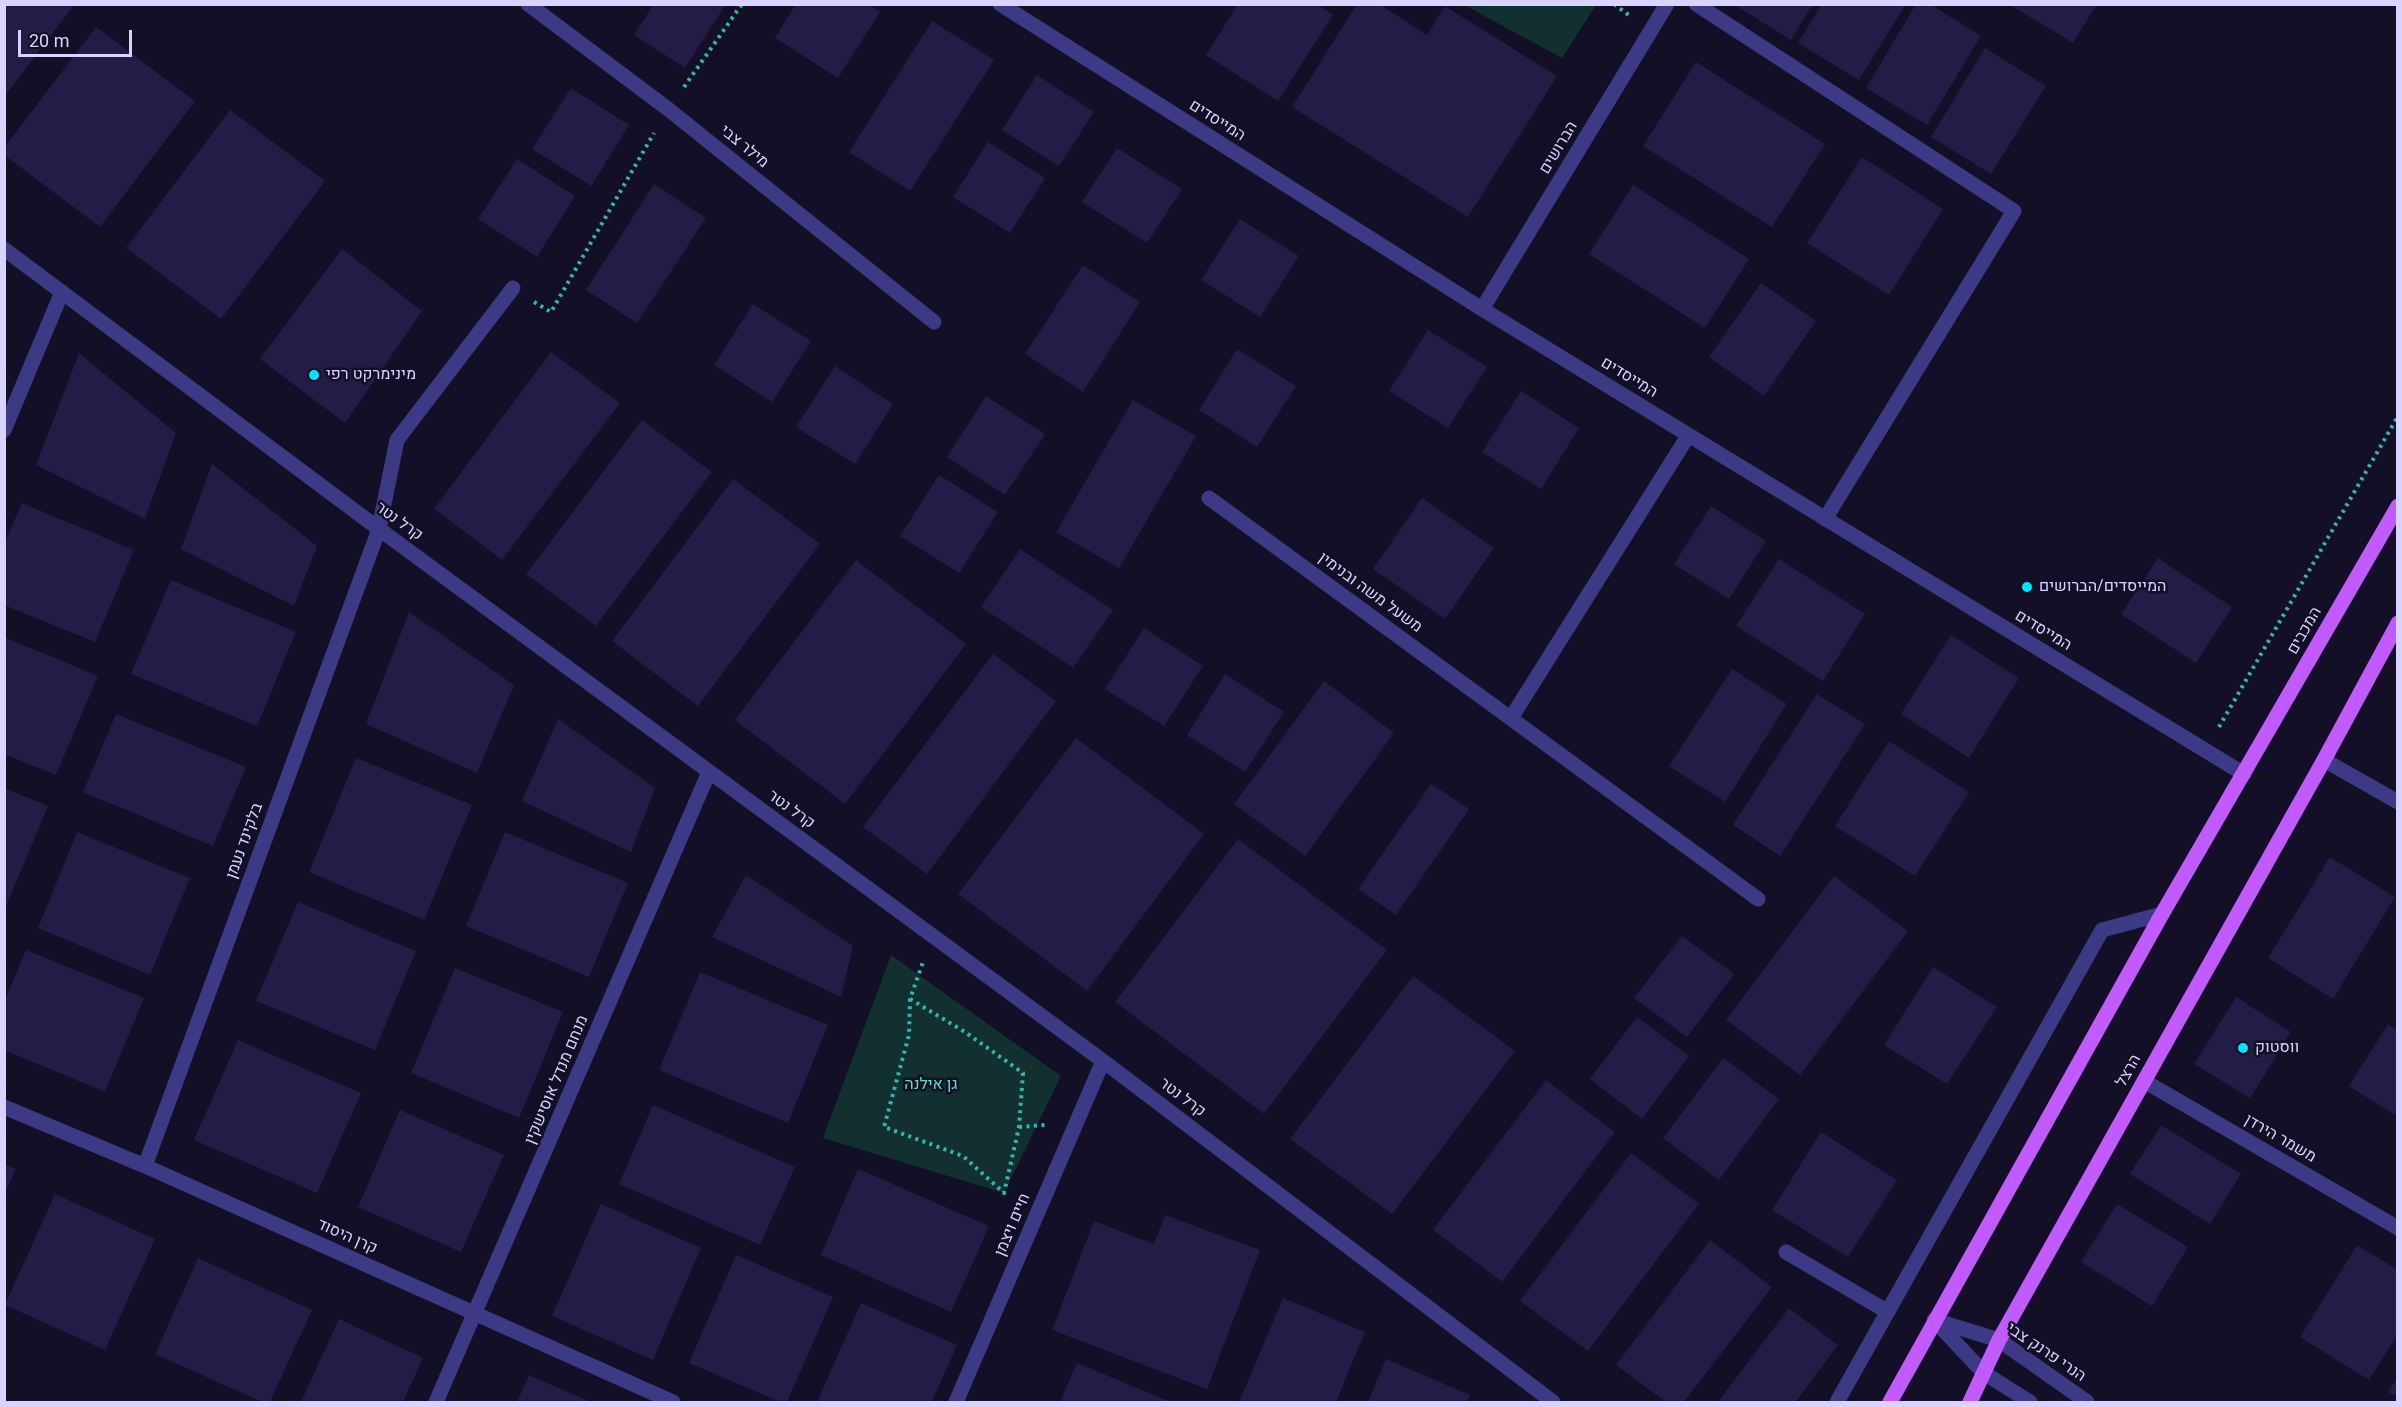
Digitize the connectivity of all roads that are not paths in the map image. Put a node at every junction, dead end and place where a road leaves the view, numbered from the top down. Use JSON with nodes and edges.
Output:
{"nodes":[{"id":1,"x":528,"y":4,"type":"edge"},
{"id":2,"x":1000,"y":4,"type":"edge"},
{"id":3,"x":1667,"y":4,"type":"edge"},
{"id":4,"x":1696,"y":4,"type":"edge"},
{"id":5,"x":4,"y":249,"type":"edge"},
{"id":6,"x":513,"y":288,"type":"road end"},
{"id":7,"x":62,"y":292,"type":"junction"},
{"id":8,"x":1482,"y":309,"type":"junction"},
{"id":9,"x":934,"y":322,"type":"dead end"},
{"id":10,"x":4,"y":430,"type":"edge"},
{"id":11,"x":1688,"y":436,"type":"junction"},
{"id":12,"x":1209,"y":498,"type":"dead end"},
{"id":13,"x":2397,"y":506,"type":"edge"},
{"id":14,"x":1825,"y":519,"type":"junction"},
{"id":15,"x":379,"y":529,"type":"junction"},
{"id":16,"x":2397,"y":624,"type":"edge"},
{"id":17,"x":1510,"y":718,"type":"junction"},
{"id":18,"x":2324,"y":760,"type":"junction"},
{"id":19,"x":709,"y":772,"type":"junction"},
{"id":20,"x":2244,"y":774,"type":"junction"},
{"id":21,"x":2397,"y":802,"type":"edge"},
{"id":22,"x":1758,"y":899,"type":"dead end"},
{"id":23,"x":2162,"y":914,"type":"junction"},
{"id":24,"x":1103,"y":1061,"type":"junction"},
{"id":25,"x":2144,"y":1081,"type":"junction"},
{"id":26,"x":4,"y":1107,"type":"edge"},
{"id":27,"x":145,"y":1166,"type":"junction"},
{"id":28,"x":2397,"y":1228,"type":"edge"},
{"id":29,"x":1786,"y":1252,"type":"dead end"},
{"id":30,"x":1888,"y":1312,"type":"junction"},
{"id":31,"x":475,"y":1316,"type":"junction"},
{"id":32,"x":1934,"y":1320,"type":"junction"},
{"id":33,"x":1999,"y":1340,"type":"junction"},
{"id":34,"x":1984,"y":1373,"type":"junction"},
{"id":35,"x":436,"y":1402,"type":"edge"},
{"id":36,"x":674,"y":1402,"type":"edge"},
{"id":37,"x":956,"y":1402,"type":"edge"},
{"id":38,"x":1553,"y":1402,"type":"edge"},
{"id":39,"x":1837,"y":1402,"type":"edge"},
{"id":40,"x":1890,"y":1402,"type":"edge"},
{"id":41,"x":1970,"y":1402,"type":"edge"},
{"id":42,"x":2030,"y":1402,"type":"edge"},
{"id":43,"x":2087,"y":1402,"type":"edge"}],
"edges":[{"from":1,"to":9,"type":"street","name":"מילר צבי"},
{"from":2,"to":8,"type":"street","name":"המייסדים"},
{"from":3,"to":8,"type":"street","name":"הברושים"},
{"from":4,"to":14,"type":"street"},
{"from":5,"to":7,"type":"street","name":"קרל נטר"},
{"from":6,"to":15,"type":"street","name":"בלקינד נעמן"},
{"from":7,"to":10,"type":"street"},
{"from":7,"to":15,"type":"street","name":"קרל נטר"},
{"from":8,"to":11,"type":"street","name":"המייסדים"},
{"from":11,"to":14,"type":"street","name":"המייסדים"},
{"from":11,"to":17,"type":"street"},
{"from":12,"to":17,"type":"street","name":"משעל משה ובנימין"},
{"from":13,"to":20,"type":"main road","name":"המכבים"},
{"from":14,"to":20,"type":"street","name":"המייסדים"},
{"from":15,"to":19,"type":"street","name":"קרל נטר"},
{"from":15,"to":27,"type":"street","name":"בלקינד נעמן"},
{"from":16,"to":18,"type":"main road"},
{"from":17,"to":22,"type":"street","name":"משעל משה ובנימין"},
{"from":18,"to":21,"type":"street"},
{"from":18,"to":25,"type":"main road","name":"הרצל"},
{"from":19,"to":24,"type":"street","name":"קרל נטר"},
{"from":19,"to":31,"type":"street","name":"מנחם מנדל אוסישקין"},
{"from":20,"to":23,"type":"main road"},
{"from":23,"to":30,"type":"street"},
{"from":23,"to":32,"type":"main road"},
{"from":24,"to":37,"type":"street","name":"חיים ויצמן"},
{"from":24,"to":38,"type":"street","name":"קרל נטר"},
{"from":25,"to":28,"type":"street","name":"משמר הירדן"},
{"from":25,"to":33,"type":"main road","name":"הרצל"},
{"from":26,"to":27,"type":"street","name":"קרן היסוד"},
{"from":27,"to":31,"type":"street","name":"קרן היסוד"},
{"from":29,"to":30,"type":"street"},
{"from":30,"to":39,"type":"street"},
{"from":31,"to":35,"type":"street","name":"מנחם מנדל אוסישקין"},
{"from":31,"to":36,"type":"street","name":"קרן היסוד"},
{"from":32,"to":33,"type":"street","name":"הנרי פרנק צבי"},
{"from":32,"to":34,"type":"street"},
{"from":32,"to":40,"type":"main road"},
{"from":33,"to":34,"type":"main road","name":"הרצל"},
{"from":33,"to":43,"type":"street","name":"הנרי פרנק צבי"},
{"from":34,"to":41,"type":"main road","name":"הרצל"},
{"from":34,"to":42,"type":"street"}]}
